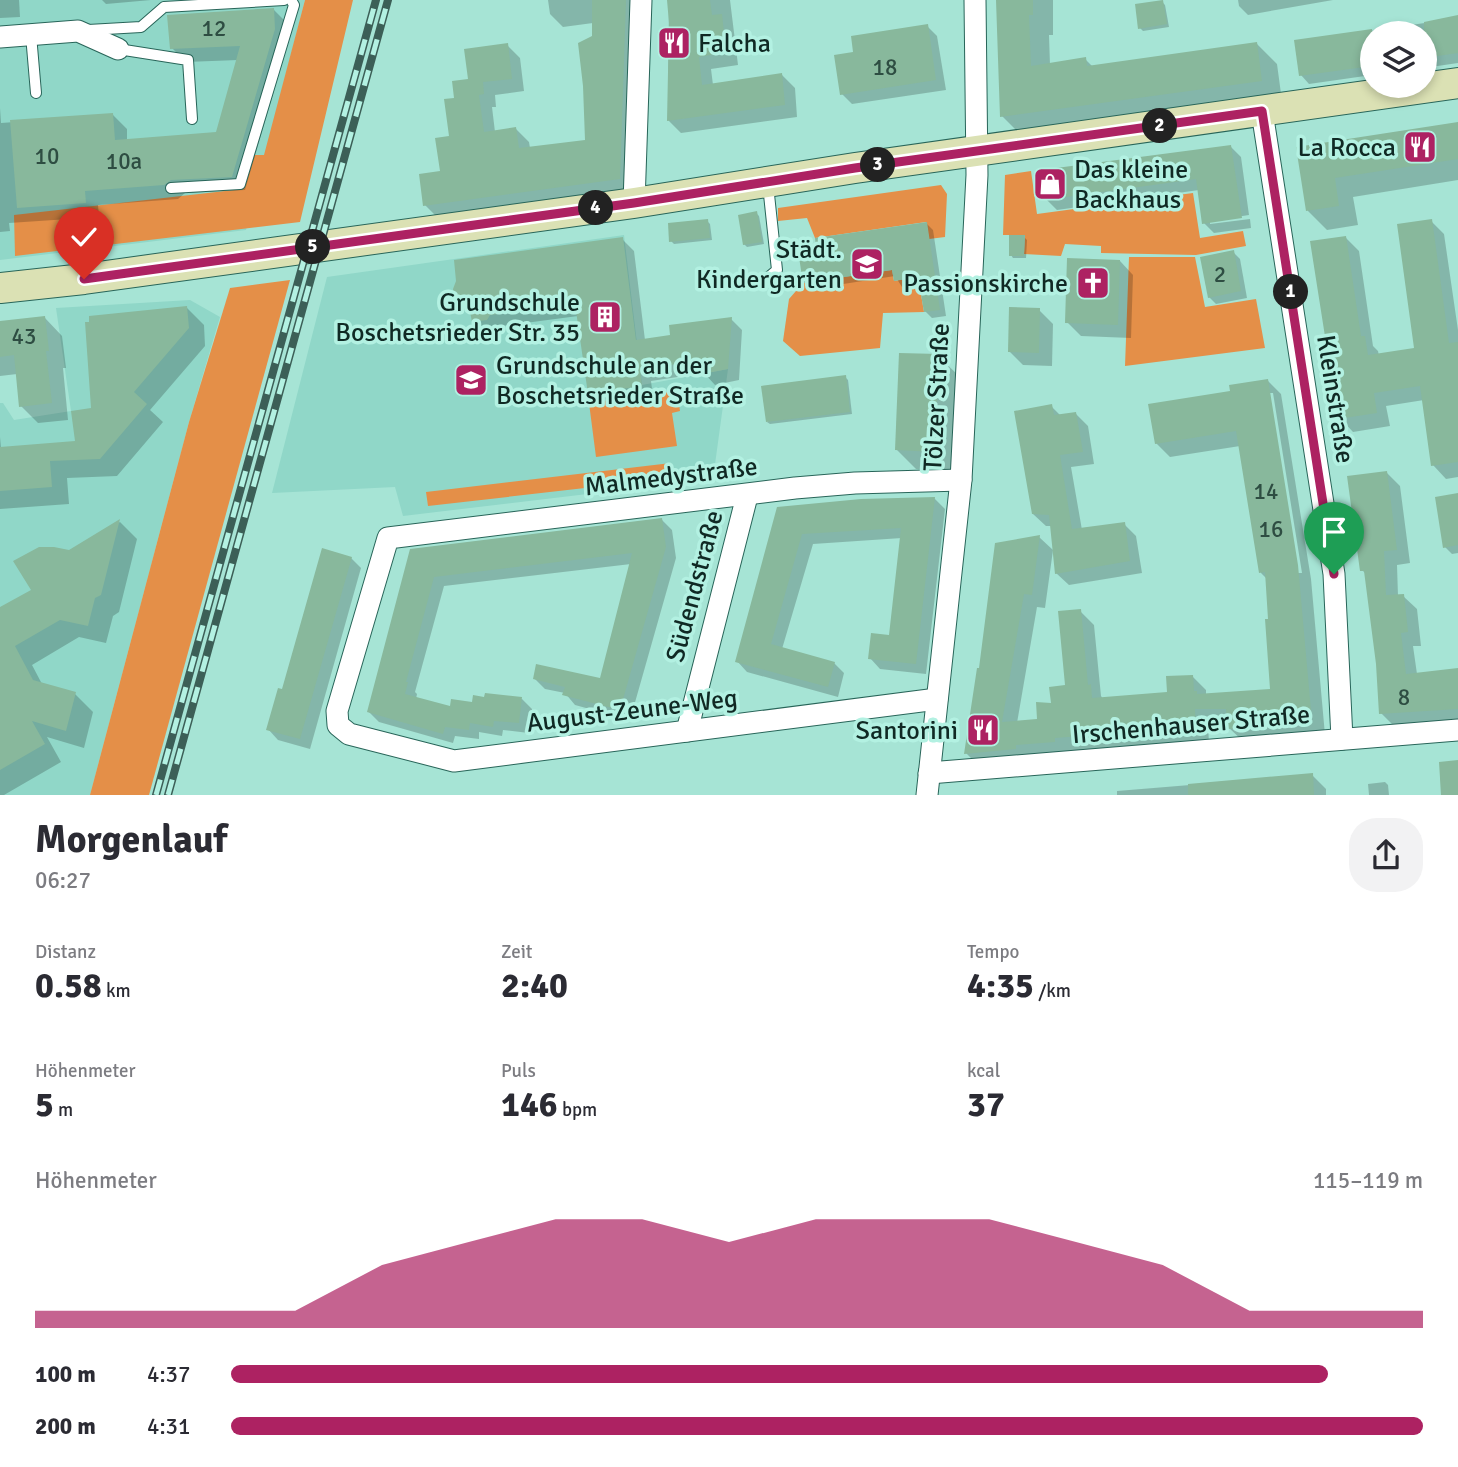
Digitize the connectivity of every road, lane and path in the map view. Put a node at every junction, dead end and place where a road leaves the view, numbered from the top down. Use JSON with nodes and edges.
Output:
{"nodes":[{"id":1,"x":284,"y":0,"type":"edge"},
{"id":2,"x":291,"y":0,"type":"edge"},
{"id":3,"x":641,"y":0,"type":"edge"},
{"id":4,"x":975,"y":0,"type":"edge"},
{"id":5,"x":78,"y":31,"type":"junction"},
{"id":6,"x":31,"y":35,"type":"junction"},
{"id":7,"x":0,"y":37,"type":"edge"},
{"id":8,"x":118,"y":49,"type":"joint"},
{"id":9,"x":1458,"y":83,"type":"edge"},
{"id":10,"x":36,"y":93,"type":"dead end"},
{"id":11,"x":1262,"y":111,"type":"junction"},
{"id":12,"x":192,"y":118,"type":"dead end"},
{"id":13,"x":976,"y":152,"type":"junction"},
{"id":14,"x":768,"y":182,"type":"junction"},
{"id":15,"x":171,"y":188,"type":"dead end"},
{"id":16,"x":634,"y":203,"type":"junction"},
{"id":17,"x":764,"y":281,"type":"dead end"},
{"id":18,"x":0,"y":288,"type":"edge"},
{"id":19,"x":961,"y":480,"type":"junction"},
{"id":20,"x":747,"y":496,"type":"junction"},
{"id":21,"x":937,"y":699,"type":"junction"},
{"id":22,"x":338,"y":725,"type":"joint"},
{"id":23,"x":1458,"y":730,"type":"edge"},
{"id":24,"x":687,"y":731,"type":"junction"},
{"id":25,"x":1342,"y":739,"type":"junction"},
{"id":26,"x":929,"y":773,"type":"junction"},
{"id":27,"x":927,"y":795,"type":"edge"}],
"edges":[{"from":1,"to":5,"type":"lane"},
{"from":2,"to":15,"type":"lane"},
{"from":3,"to":16,"type":"street"},
{"from":4,"to":13,"type":"street","name":"Tölzer Straße"},
{"from":5,"to":6,"type":"street"},
{"from":5,"to":8,"type":"street"},
{"from":6,"to":7,"type":"street"},
{"from":6,"to":10,"type":"lane"},
{"from":8,"to":12,"type":"lane"},
{"from":9,"to":11,"type":"main road"},
{"from":11,"to":13,"type":"main road"},
{"from":11,"to":25,"type":"street","name":"Kleinstraße"},
{"from":13,"to":14,"type":"main road"},
{"from":13,"to":19,"type":"street","name":"Tölzer Straße"},
{"from":14,"to":16,"type":"main road"},
{"from":14,"to":17,"type":"lane"},
{"from":16,"to":18,"type":"main road"},
{"from":19,"to":20,"type":"street","name":"Malmedystraße"},
{"from":19,"to":21,"type":"street","name":"Tölzer Straße"},
{"from":20,"to":22,"type":"street","name":"Malmedystraße"},
{"from":20,"to":24,"type":"street","name":"Südendstraße"},
{"from":21,"to":24,"type":"street","name":"August-Zeune-Weg"},
{"from":21,"to":26,"type":"street","name":"Tölzer Straße"},
{"from":22,"to":24,"type":"street","name":"August-Zeune-Weg"},
{"from":23,"to":25,"type":"street","name":"Irschenhauser Straße"},
{"from":25,"to":26,"type":"street","name":"Irschenhauser Straße"},
{"from":26,"to":27,"type":"street","name":"Tölzer Straße"}]}
